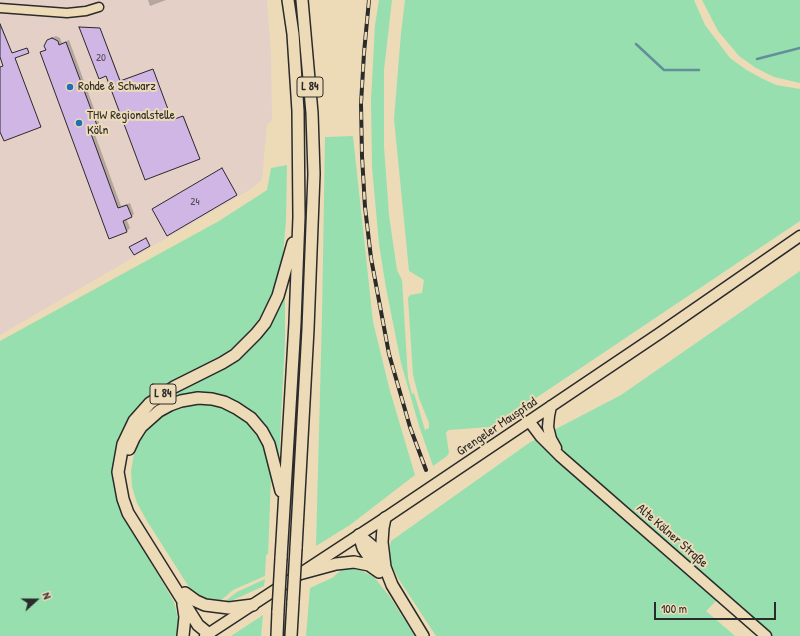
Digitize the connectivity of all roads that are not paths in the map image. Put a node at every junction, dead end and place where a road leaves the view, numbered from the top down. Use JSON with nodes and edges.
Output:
{"nodes":[{"id":1,"x":288,"y":0,"type":"edge"},
{"id":2,"x":302,"y":0,"type":"edge"},
{"id":3,"x":100,"y":7,"type":"dead end"},
{"id":4,"x":0,"y":8,"type":"edge"},
{"id":5,"x":299,"y":217,"type":"junction"},
{"id":6,"x":800,"y":236,"type":"edge"},
{"id":7,"x":551,"y":406,"type":"junction"},
{"id":8,"x":529,"y":421,"type":"junction"},
{"id":9,"x":560,"y":456,"type":"junction"},
{"id":10,"x":284,"y":505,"type":"junction"},
{"id":11,"x":386,"y":518,"type":"junction"},
{"id":12,"x":359,"y":535,"type":"junction"},
{"id":13,"x":382,"y":569,"type":"junction"},
{"id":14,"x":299,"y":574,"type":"junction"},
{"id":15,"x":183,"y":596,"type":"junction"},
{"id":16,"x":253,"y":605,"type":"junction"},
{"id":17,"x":207,"y":635,"type":"edge"},
{"id":18,"x":183,"y":636,"type":"edge"},
{"id":19,"x":277,"y":636,"type":"edge"},
{"id":20,"x":291,"y":636,"type":"edge"},
{"id":21,"x":423,"y":636,"type":"edge"},
{"id":22,"x":766,"y":636,"type":"edge"}],
"edges":[{"from":1,"to":5,"type":"highway","number":"L 84"},
{"from":2,"to":20,"type":"highway","number":"L 84","bridge":true},
{"from":3,"to":4,"type":"street"},
{"from":5,"to":10,"type":"highway","number":"L 84"},
{"from":5,"to":15,"type":"highway","number":"L 84"},
{"from":6,"to":7,"type":"main road","name":"Grengeler Mauspfad"},
{"from":7,"to":8,"type":"main road","name":"Grengeler Mauspfad"},
{"from":7,"to":9,"type":"main road","name":"Alte Kölner Straße"},
{"from":8,"to":9,"type":"main road","name":"Alte Kölner Straße"},
{"from":8,"to":11,"type":"main road","name":"Grengeler Mauspfad"},
{"from":9,"to":22,"type":"main road","name":"Alte Kölner Straße"},
{"from":10,"to":15,"type":"highway","number":"L 84"},
{"from":10,"to":19,"type":"highway","number":"L 84","bridge":true},
{"from":11,"to":12,"type":"main road","name":"Grengeler Mauspfad"},
{"from":11,"to":13,"type":"highway"},
{"from":12,"to":13,"type":"highway"},
{"from":12,"to":14,"type":"main road","name":"Grengeler Mauspfad"},
{"from":13,"to":14,"type":"highway"},
{"from":13,"to":21,"type":"highway"},
{"from":14,"to":16,"type":"main road","name":"Grengeler Mauspfad"},
{"from":15,"to":16,"type":"highway","number":"L 84"},
{"from":15,"to":17,"type":"highway","number":"L 84"},
{"from":15,"to":18,"type":"highway","number":"L 84"},
{"from":16,"to":17,"type":"main road","name":"Grengeler Mauspfad"}]}
